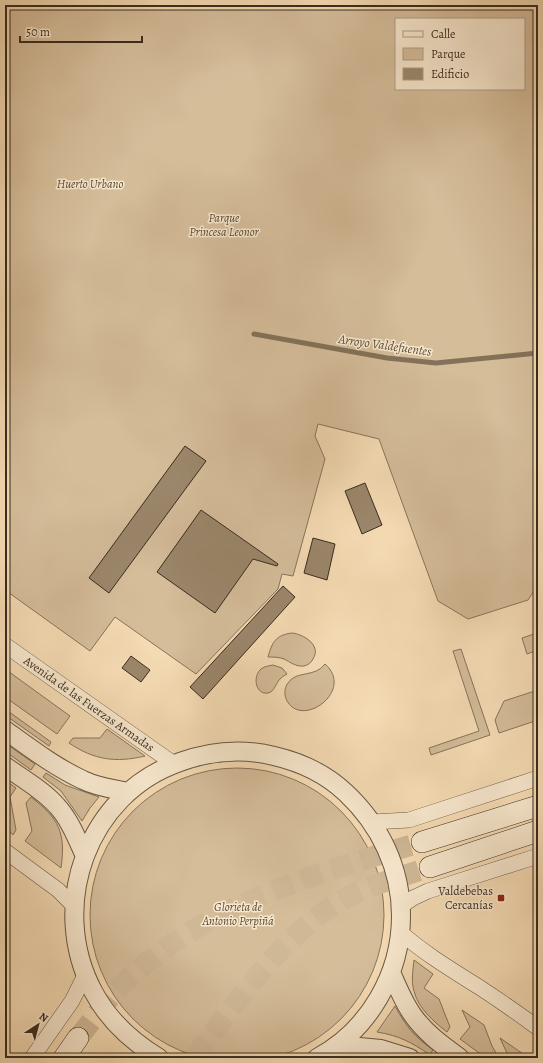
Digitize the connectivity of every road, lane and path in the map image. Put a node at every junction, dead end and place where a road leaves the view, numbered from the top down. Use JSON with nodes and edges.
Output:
{"nodes":[{"id":1,"x":5,"y":645,"type":"edge"},
{"id":2,"x":5,"y":730,"type":"edge"},
{"id":3,"x":174,"y":764,"type":"junction"},
{"id":4,"x":5,"y":766,"type":"edge"},
{"id":5,"x":538,"y":778,"type":"edge"},
{"id":6,"x":128,"y":792,"type":"junction"},
{"id":7,"x":538,"y":806,"type":"edge"},
{"id":8,"x":372,"y":822,"type":"junction"},
{"id":9,"x":538,"y":831,"type":"edge"},
{"id":10,"x":422,"y":842,"type":"tunnel mouth"},
{"id":11,"x":5,"y":850,"type":"edge"},
{"id":12,"x":85,"y":856,"type":"junction"},
{"id":13,"x":538,"y":856,"type":"edge"},
{"id":14,"x":430,"y":867,"type":"tunnel mouth"},
{"id":15,"x":74,"y":906,"type":"junction"},
{"id":16,"x":401,"y":906,"type":"junction"},
{"id":17,"x":400,"y":932,"type":"junction"},
{"id":18,"x":391,"y":972,"type":"junction"},
{"id":19,"x":85,"y":974,"type":"junction"},
{"id":20,"x":538,"y":1028,"type":"edge"},
{"id":21,"x":78,"y":1038,"type":"tunnel mouth"},
{"id":22,"x":337,"y":1045,"type":"junction"},
{"id":23,"x":32,"y":1058,"type":"edge"},
{"id":24,"x":64,"y":1058,"type":"edge"},
{"id":25,"x":159,"y":1058,"type":"edge"},
{"id":26,"x":317,"y":1058,"type":"edge"},
{"id":27,"x":410,"y":1058,"type":"edge"},
{"id":28,"x":460,"y":1058,"type":"edge"}],
"edges":[{"from":1,"to":3,"type":"street","name":"Avenida de las Fuerzas Armadas"},
{"from":2,"to":6,"type":"street"},
{"from":3,"to":6,"type":"street"},
{"from":3,"to":8,"type":"street"},
{"from":4,"to":12,"type":"street"},
{"from":5,"to":8,"type":"street"},
{"from":6,"to":12,"type":"street"},
{"from":7,"to":10,"type":"main road"},
{"from":8,"to":16,"type":"street"},
{"from":9,"to":14,"type":"main road"},
{"from":11,"to":15,"type":"street"},
{"from":12,"to":15,"type":"street"},
{"from":13,"to":16,"type":"street"},
{"from":15,"to":19,"type":"street"},
{"from":16,"to":17,"type":"street"},
{"from":17,"to":18,"type":"street"},
{"from":17,"to":20,"type":"street"},
{"from":18,"to":22,"type":"street"},
{"from":18,"to":28,"type":"street"},
{"from":19,"to":23,"type":"street"},
{"from":19,"to":25,"type":"street"},
{"from":21,"to":24,"type":"main road"},
{"from":22,"to":26,"type":"street"},
{"from":22,"to":27,"type":"street"}]}
